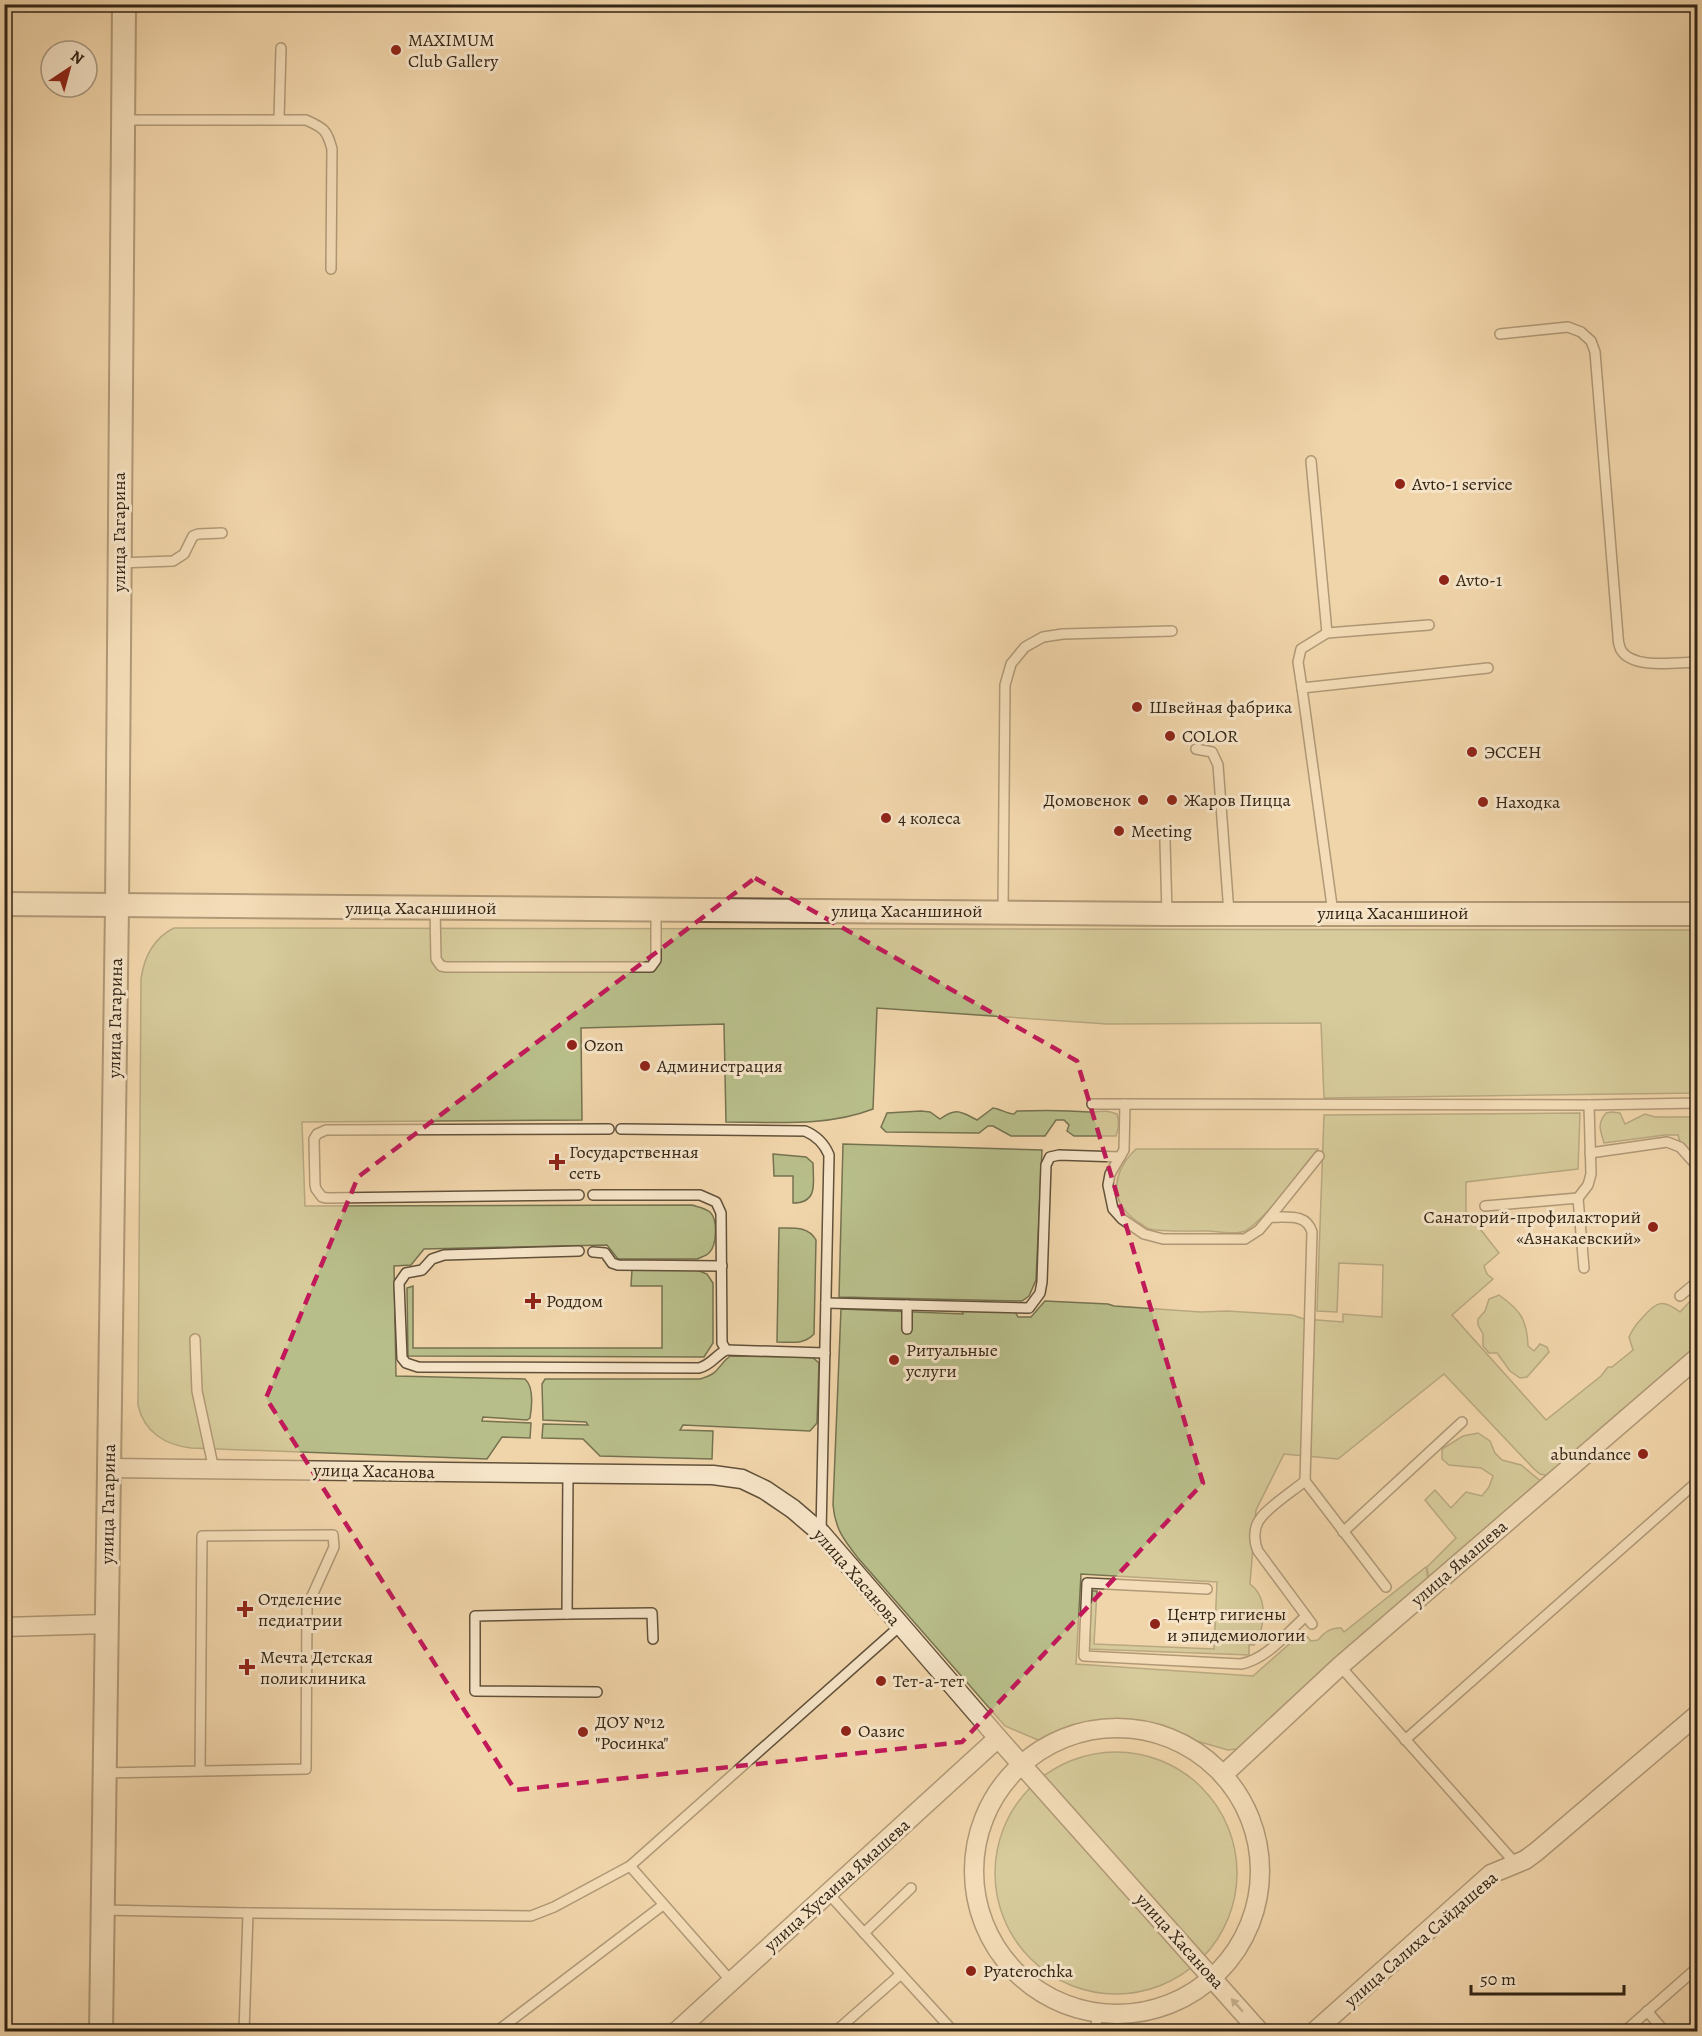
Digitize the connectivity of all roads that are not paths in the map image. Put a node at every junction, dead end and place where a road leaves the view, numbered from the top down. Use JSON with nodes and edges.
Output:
{"nodes":[{"id":1,"x":124,"y":4,"type":"edge"},
{"id":2,"x":281,"y":48,"type":"dead end"},
{"id":3,"x":279,"y":119,"type":"junction"},
{"id":4,"x":122,"y":120,"type":"junction"},
{"id":5,"x":331,"y":269,"type":"dead end"},
{"id":6,"x":1500,"y":334,"type":"dead end"},
{"id":7,"x":1311,"y":461,"type":"dead end"},
{"id":8,"x":222,"y":533,"type":"dead end"},
{"id":9,"x":119,"y":563,"type":"junction"},
{"id":10,"x":1429,"y":625,"type":"dead end"},
{"id":11,"x":1172,"y":631,"type":"dead end"},
{"id":12,"x":1327,"y":633,"type":"junction"},
{"id":13,"x":1698,"y":662,"type":"edge"},
{"id":14,"x":1488,"y":668,"type":"dead end"},
{"id":15,"x":1302,"y":688,"type":"junction"},
{"id":16,"x":1196,"y":749,"type":"dead end"},
{"id":17,"x":1165,"y":840,"type":"dead end"},
{"id":18,"x":4,"y":904,"type":"edge"},
{"id":19,"x":117,"y":906,"type":"junction"},
{"id":20,"x":435,"y":908,"type":"junction"},
{"id":21,"x":656,"y":909,"type":"junction"},
{"id":22,"x":1003,"y":912,"type":"junction"},
{"id":23,"x":1229,"y":913,"type":"junction"},
{"id":24,"x":1167,"y":914,"type":"junction"},
{"id":25,"x":1333,"y":914,"type":"junction"},
{"id":26,"x":1698,"y":914,"type":"edge"},
{"id":27,"x":1698,"y":1103,"type":"edge"},
{"id":28,"x":1092,"y":1104,"type":"dead end"},
{"id":29,"x":1125,"y":1104,"type":"junction"},
{"id":30,"x":1589,"y":1105,"type":"junction"},
{"id":31,"x":609,"y":1129,"type":"dead end"},
{"id":32,"x":621,"y":1129,"type":"dead end"},
{"id":33,"x":1590,"y":1153,"type":"junction"},
{"id":34,"x":1319,"y":1156,"type":"dead end"},
{"id":35,"x":1120,"y":1157,"type":"junction"},
{"id":36,"x":1698,"y":1167,"type":"edge"},
{"id":37,"x":579,"y":1195,"type":"dead end"},
{"id":38,"x":593,"y":1195,"type":"dead end"},
{"id":39,"x":1578,"y":1198,"type":"junction"},
{"id":40,"x":1485,"y":1206,"type":"dead end"},
{"id":41,"x":1270,"y":1217,"type":"junction"},
{"id":42,"x":579,"y":1251,"type":"dead end"},
{"id":43,"x":593,"y":1252,"type":"dead end"},
{"id":44,"x":722,"y":1266,"type":"junction"},
{"id":45,"x":1584,"y":1268,"type":"dead end"},
{"id":46,"x":1698,"y":1281,"type":"edge"},
{"id":47,"x":1680,"y":1296,"type":"dead end"},
{"id":48,"x":826,"y":1303,"type":"junction"},
{"id":49,"x":908,"y":1305,"type":"junction"},
{"id":50,"x":907,"y":1329,"type":"dead end"},
{"id":51,"x":195,"y":1339,"type":"dead end"},
{"id":52,"x":726,"y":1350,"type":"junction"},
{"id":53,"x":825,"y":1353,"type":"junction"},
{"id":54,"x":1698,"y":1357,"type":"edge"},
{"id":55,"x":1462,"y":1422,"type":"dead end"},
{"id":56,"x":108,"y":1468,"type":"junction"},
{"id":57,"x":214,"y":1470,"type":"junction"},
{"id":58,"x":568,"y":1473,"type":"junction"},
{"id":59,"x":1698,"y":1481,"type":"edge"},
{"id":60,"x":1305,"y":1482,"type":"junction"},
{"id":61,"x":1342,"y":1532,"type":"junction"},
{"id":62,"x":821,"y":1533,"type":"junction"},
{"id":63,"x":1386,"y":1587,"type":"dead end"},
{"id":64,"x":1207,"y":1589,"type":"dead end"},
{"id":65,"x":567,"y":1614,"type":"junction"},
{"id":66,"x":106,"y":1624,"type":"junction"},
{"id":67,"x":900,"y":1626,"type":"junction"},
{"id":68,"x":4,"y":1627,"type":"edge"},
{"id":69,"x":653,"y":1639,"type":"dead end"},
{"id":70,"x":1340,"y":1666,"type":"junction"},
{"id":71,"x":597,"y":1692,"type":"dead end"},
{"id":72,"x":1698,"y":1713,"type":"edge"},
{"id":73,"x":998,"y":1738,"type":"junction"},
{"id":74,"x":1405,"y":1740,"type":"junction"},
{"id":75,"x":1022,"y":1764,"type":"junction"},
{"id":76,"x":200,"y":1771,"type":"junction"},
{"id":77,"x":104,"y":1773,"type":"junction"},
{"id":78,"x":1224,"y":1774,"type":"junction"},
{"id":79,"x":1516,"y":1864,"type":"junction"},
{"id":80,"x":630,"y":1866,"type":"junction"},
{"id":81,"x":910,"y":1888,"type":"dead end"},
{"id":82,"x":828,"y":1893,"type":"junction"},
{"id":83,"x":663,"y":1905,"type":"junction"},
{"id":84,"x":102,"y":1910,"type":"junction"},
{"id":85,"x":248,"y":1913,"type":"junction"},
{"id":86,"x":864,"y":1933,"type":"junction"},
{"id":87,"x":1698,"y":1967,"type":"edge"},
{"id":88,"x":901,"y":1974,"type":"junction"},
{"id":89,"x":1213,"y":1977,"type":"junction"},
{"id":90,"x":731,"y":1981,"type":"junction"},
{"id":91,"x":1647,"y":2011,"type":"junction"},
{"id":92,"x":1097,"y":2012,"type":"junction"},
{"id":93,"x":101,"y":2031,"type":"edge"},
{"id":94,"x":244,"y":2031,"type":"edge"},
{"id":95,"x":496,"y":2031,"type":"edge"},
{"id":96,"x":676,"y":2031,"type":"edge"},
{"id":97,"x":835,"y":2031,"type":"edge"},
{"id":98,"x":954,"y":2031,"type":"edge"},
{"id":99,"x":1096,"y":2031,"type":"edge"},
{"id":100,"x":1260,"y":2031,"type":"edge"},
{"id":101,"x":1314,"y":2031,"type":"edge"},
{"id":102,"x":1624,"y":2031,"type":"edge"},
{"id":103,"x":1665,"y":2031,"type":"edge"}],
"edges":[{"from":1,"to":4,"type":"street","name":"улица Гагарина"},
{"from":2,"to":3,"type":"lane"},
{"from":3,"to":4,"type":"lane"},
{"from":3,"to":5,"type":"lane"},
{"from":4,"to":9,"type":"street","name":"улица Гагарина"},
{"from":6,"to":13,"type":"lane"},
{"from":7,"to":12,"type":"lane"},
{"from":8,"to":9,"type":"lane"},
{"from":9,"to":19,"type":"street","name":"улица Гагарина"},
{"from":10,"to":12,"type":"lane"},
{"from":11,"to":22,"type":"lane"},
{"from":12,"to":15,"type":"lane"},
{"from":14,"to":15,"type":"lane"},
{"from":15,"to":25,"type":"lane"},
{"from":16,"to":23,"type":"lane"},
{"from":17,"to":24,"type":"lane"},
{"from":18,"to":19,"type":"street","name":"улица Хасаншиной"},
{"from":19,"to":20,"type":"street","name":"улица Хасаншиной"},
{"from":19,"to":56,"type":"street","name":"улица Гагарина"},
{"from":20,"to":21,"type":"street","name":"улица Хасаншиной"},
{"from":20,"to":21,"type":"lane"},
{"from":21,"to":22,"type":"street","name":"улица Хасаншиной"},
{"from":22,"to":24,"type":"street","name":"улица Хасаншиной"},
{"from":23,"to":24,"type":"street","name":"улица Хасаншиной"},
{"from":23,"to":25,"type":"street","name":"улица Хасаншиной"},
{"from":25,"to":26,"type":"street","name":"улица Хасаншиной"},
{"from":27,"to":30,"type":"lane"},
{"from":28,"to":29,"type":"lane"},
{"from":29,"to":30,"type":"lane"},
{"from":29,"to":35,"type":"lane"},
{"from":30,"to":33,"type":"lane"},
{"from":31,"to":37,"type":"lane"},
{"from":32,"to":48,"type":"lane"},
{"from":33,"to":36,"type":"lane"},
{"from":33,"to":39,"type":"lane"},
{"from":34,"to":41,"type":"lane"},
{"from":35,"to":41,"type":"lane"},
{"from":35,"to":49,"type":"lane"},
{"from":38,"to":44,"type":"lane"},
{"from":39,"to":40,"type":"lane"},
{"from":39,"to":45,"type":"lane"},
{"from":41,"to":60,"type":"lane"},
{"from":42,"to":52,"type":"lane"},
{"from":43,"to":44,"type":"lane"},
{"from":44,"to":52,"type":"lane"},
{"from":46,"to":47,"type":"lane"},
{"from":48,"to":49,"type":"lane"},
{"from":48,"to":53,"type":"lane"},
{"from":49,"to":50,"type":"lane"},
{"from":51,"to":57,"type":"lane"},
{"from":52,"to":53,"type":"lane"},
{"from":53,"to":62,"type":"lane"},
{"from":54,"to":70,"type":"street","name":"улица Ямашева"},
{"from":55,"to":61,"type":"lane"},
{"from":56,"to":57,"type":"street","name":"улица Хасанова"},
{"from":56,"to":66,"type":"street","name":"улица Гагарина"},
{"from":57,"to":58,"type":"street","name":"улица Хасанова"},
{"from":58,"to":62,"type":"street","name":"улица Хасанова"},
{"from":58,"to":65,"type":"lane"},
{"from":59,"to":74,"type":"lane"},
{"from":60,"to":61,"type":"lane"},
{"from":60,"to":64,"type":"lane"},
{"from":61,"to":63,"type":"lane"},
{"from":62,"to":67,"type":"street","name":"улица Хасанова"},
{"from":65,"to":69,"type":"lane"},
{"from":65,"to":71,"type":"lane"},
{"from":66,"to":68,"type":"street"},
{"from":66,"to":77,"type":"street","name":"улица Гагарина"},
{"from":67,"to":73,"type":"street","name":"улица Хасанова"},
{"from":67,"to":80,"type":"lane"},
{"from":70,"to":74,"type":"lane"},
{"from":70,"to":78,"type":"street","name":"улица Ямашева"},
{"from":72,"to":79,"type":"street","name":"улица Салиха Сайдашева"},
{"from":73,"to":75,"type":"street","name":"улица Хасанова"},
{"from":73,"to":82,"type":"street","name":"улица Хусаина Ямашева"},
{"from":74,"to":79,"type":"lane"},
{"from":75,"to":78,"type":"street"},
{"from":75,"to":89,"type":"street","name":"улица Хасанова"},
{"from":75,"to":92,"type":"street"},
{"from":76,"to":76,"type":"lane"},
{"from":76,"to":77,"type":"lane"},
{"from":77,"to":84,"type":"street","name":"улица Гагарина"},
{"from":78,"to":89,"type":"street"},
{"from":79,"to":101,"type":"street","name":"улица Салиха Сайдашева"},
{"from":80,"to":83,"type":"lane"},
{"from":80,"to":85,"type":"lane"},
{"from":81,"to":86,"type":"lane"},
{"from":82,"to":86,"type":"lane"},
{"from":82,"to":90,"type":"street","name":"улица Хусаина Ямашева"},
{"from":83,"to":90,"type":"lane"},
{"from":83,"to":95,"type":"lane"},
{"from":84,"to":85,"type":"lane"},
{"from":84,"to":93,"type":"street","name":"улица Гагарина"},
{"from":85,"to":94,"type":"lane"},
{"from":86,"to":88,"type":"lane"},
{"from":87,"to":91,"type":"lane"},
{"from":88,"to":97,"type":"lane"},
{"from":88,"to":98,"type":"lane"},
{"from":89,"to":92,"type":"street"},
{"from":100,"to":89,"type":"street","name":"улица Хасанова","one_way":true},
{"from":90,"to":96,"type":"street","name":"улица Хусаина Ямашева"},
{"from":91,"to":102,"type":"lane"},
{"from":91,"to":103,"type":"lane"},
{"from":92,"to":99,"type":"lane"}]}
